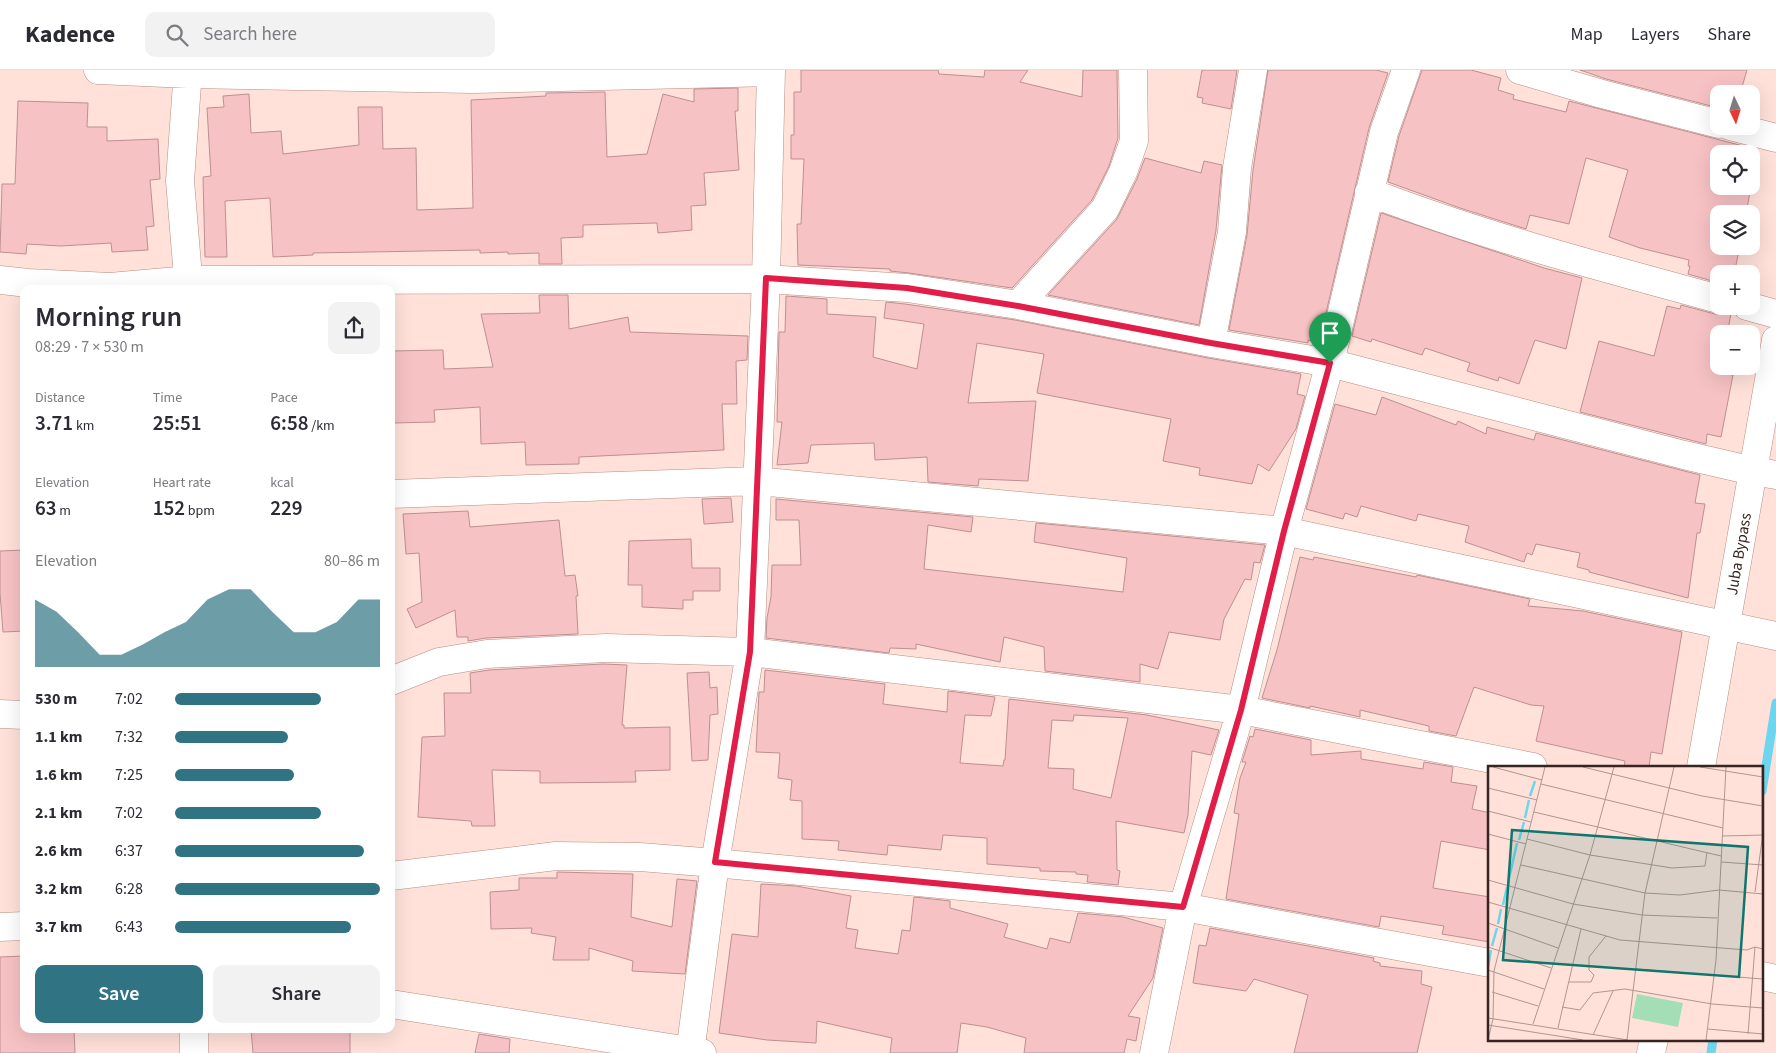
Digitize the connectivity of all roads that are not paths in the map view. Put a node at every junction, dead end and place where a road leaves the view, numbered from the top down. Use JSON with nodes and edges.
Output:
{"nodes":[{"id":1,"x":98,"y":70,"type":"edge"},
{"id":2,"x":1133,"y":70,"type":"edge"},
{"id":3,"x":1253,"y":70,"type":"edge"},
{"id":4,"x":1406,"y":70,"type":"edge"},
{"id":5,"x":1520,"y":70,"type":"edge"},
{"id":6,"x":771,"y":71,"type":"edge"},
{"id":7,"x":188,"y":72,"type":"edge"},
{"id":8,"x":1710,"y":122,"type":"edge"},
{"id":9,"x":1760,"y":134,"type":"edge"},
{"id":10,"x":1776,"y":138,"type":"edge"},
{"id":11,"x":1369,"y":192,"type":"junction"},
{"id":12,"x":766,"y":278,"type":"junction"},
{"id":13,"x":0,"y":280,"type":"edge"},
{"id":14,"x":189,"y":284,"type":"edge"},
{"id":15,"x":69,"y":285,"type":"edge"},
{"id":16,"x":163,"y":285,"type":"edge"},
{"id":17,"x":1710,"y":297,"type":"edge"},
{"id":18,"x":1018,"y":306,"type":"junction"},
{"id":19,"x":1760,"y":310,"type":"edge"},
{"id":20,"x":1776,"y":314,"type":"edge"},
{"id":21,"x":1776,"y":340,"type":"edge"},
{"id":22,"x":1211,"y":343,"type":"junction"},
{"id":23,"x":1330,"y":363,"type":"junction"},
{"id":24,"x":1765,"y":473,"type":"edge"},
{"id":25,"x":757,"y":481,"type":"junction"},
{"id":26,"x":395,"y":494,"type":"edge"},
{"id":27,"x":1284,"y":531,"type":"junction"},
{"id":28,"x":1726,"y":626,"type":"junction"},
{"id":29,"x":1776,"y":636,"type":"edge"},
{"id":30,"x":750,"y":652,"type":"junction"},
{"id":31,"x":395,"y":679,"type":"edge"},
{"id":32,"x":1241,"y":710,"type":"junction"},
{"id":33,"x":0,"y":714,"type":"edge"},
{"id":34,"x":20,"y":715,"type":"edge"},
{"id":35,"x":1528,"y":766,"type":"edge"},
{"id":36,"x":1701,"y":766,"type":"edge"},
{"id":37,"x":715,"y":862,"type":"junction"},
{"id":38,"x":395,"y":876,"type":"edge"},
{"id":39,"x":1183,"y":907,"type":"junction"},
{"id":40,"x":20,"y":926,"type":"edge"},
{"id":41,"x":0,"y":927,"type":"edge"},
{"id":42,"x":1488,"y":963,"type":"edge"},
{"id":43,"x":395,"y":1005,"type":"edge"},
{"id":44,"x":194,"y":1033,"type":"edge"},
{"id":45,"x":1654,"y":1040,"type":"edge"},
{"id":46,"x":694,"y":1052,"type":"edge"},
{"id":47,"x":194,"y":1053,"type":"edge"},
{"id":48,"x":1154,"y":1053,"type":"edge"},
{"id":49,"x":1651,"y":1053,"type":"edge"}],
"edges":[{"from":1,"to":7,"type":"street"},
{"from":2,"to":18,"type":"street"},
{"from":3,"to":22,"type":"street"},
{"from":4,"to":11,"type":"street"},
{"from":5,"to":8,"type":"street"},
{"from":6,"to":7,"type":"street"},
{"from":6,"to":12,"type":"street"},
{"from":7,"to":14,"type":"street"},
{"from":9,"to":10,"type":"street"},
{"from":11,"to":17,"type":"street"},
{"from":11,"to":23,"type":"street"},
{"from":12,"to":14,"type":"street"},
{"from":12,"to":18,"type":"street"},
{"from":12,"to":25,"type":"street"},
{"from":13,"to":15,"type":"street"},
{"from":14,"to":16,"type":"street"},
{"from":18,"to":22,"type":"street"},
{"from":19,"to":20,"type":"street"},
{"from":21,"to":24,"type":"street","name":"Juba Bypass"},
{"from":22,"to":23,"type":"street"},
{"from":23,"to":24,"type":"street"},
{"from":23,"to":27,"type":"street"},
{"from":24,"to":28,"type":"street","name":"Juba Bypass"},
{"from":25,"to":26,"type":"street"},
{"from":25,"to":27,"type":"street"},
{"from":25,"to":30,"type":"street"},
{"from":27,"to":28,"type":"street"},
{"from":27,"to":32,"type":"street"},
{"from":28,"to":29,"type":"street"},
{"from":28,"to":36,"type":"street","name":"Juba Bypass"},
{"from":30,"to":31,"type":"street"},
{"from":30,"to":32,"type":"street"},
{"from":30,"to":37,"type":"street"},
{"from":32,"to":35,"type":"street"},
{"from":32,"to":39,"type":"street"},
{"from":33,"to":34,"type":"street"},
{"from":37,"to":38,"type":"street"},
{"from":37,"to":39,"type":"street"},
{"from":37,"to":46,"type":"street"},
{"from":39,"to":42,"type":"street"},
{"from":39,"to":48,"type":"street"},
{"from":40,"to":41,"type":"street"},
{"from":43,"to":46,"type":"street"},
{"from":44,"to":47,"type":"street"},
{"from":45,"to":49,"type":"street"}]}
